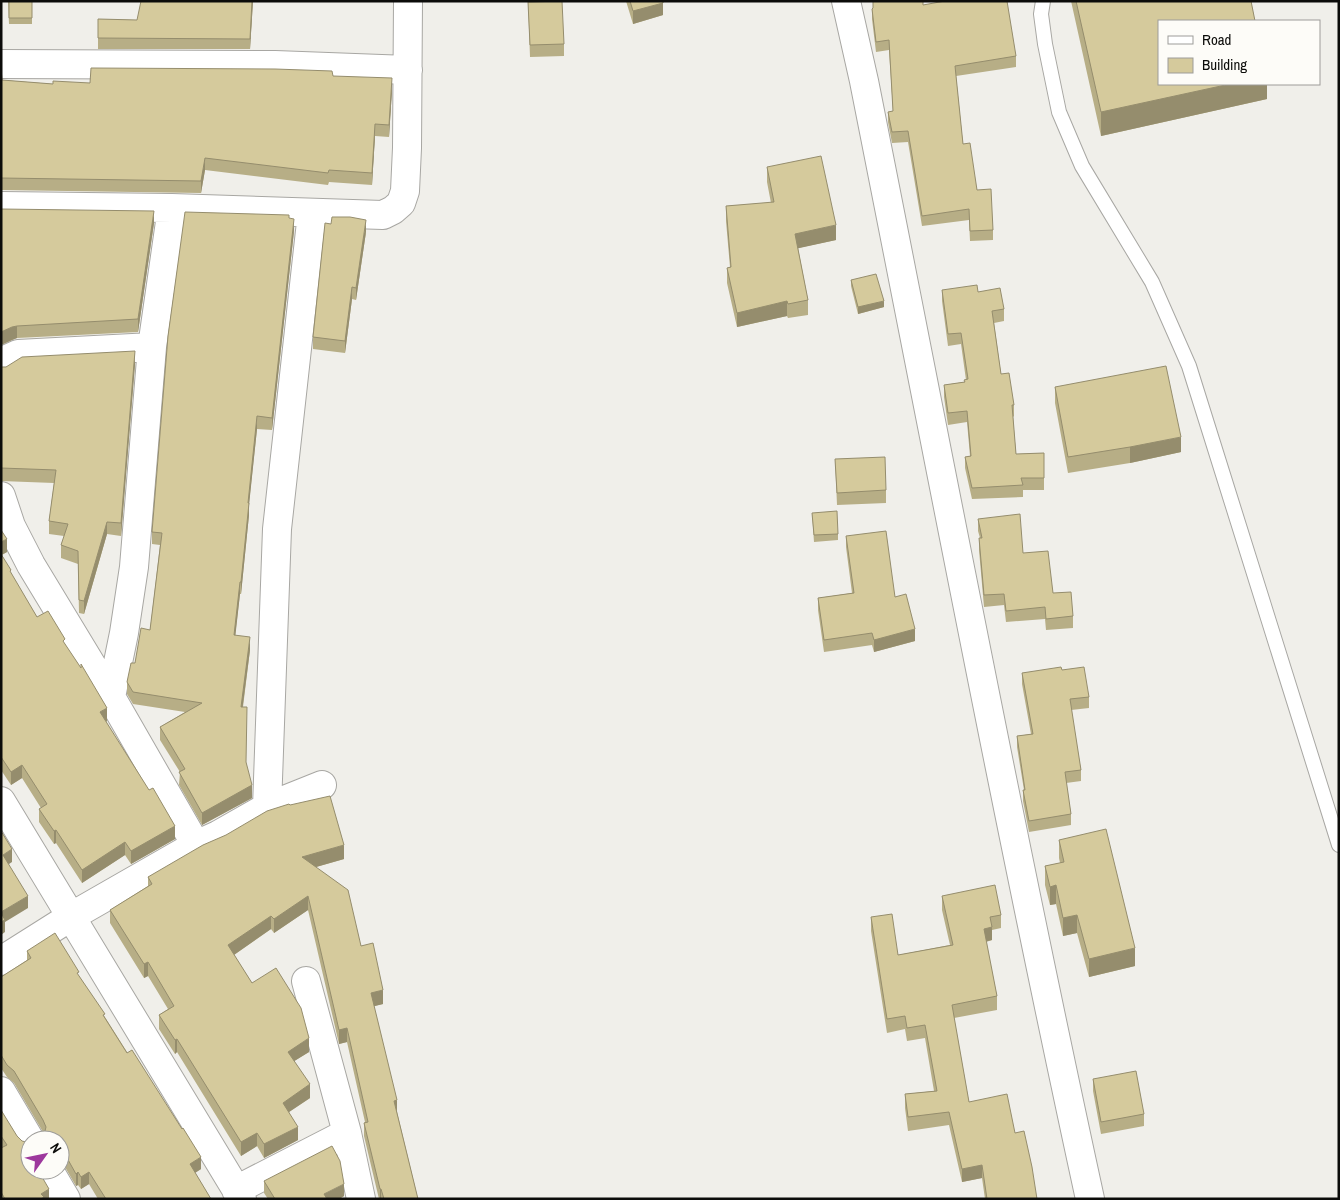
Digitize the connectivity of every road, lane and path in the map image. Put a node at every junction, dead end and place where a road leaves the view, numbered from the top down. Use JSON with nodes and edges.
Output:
{"nodes":[{"id":1,"x":408,"y":1,"type":"edge"},
{"id":2,"x":846,"y":1,"type":"edge"},
{"id":3,"x":1043,"y":1,"type":"edge"},
{"id":4,"x":1,"y":64,"type":"edge"},
{"id":5,"x":408,"y":70,"type":"junction"},
{"id":6,"x":1,"y":206,"type":"edge"},
{"id":7,"x":172,"y":208,"type":"junction"},
{"id":8,"x":312,"y":213,"type":"junction"},
{"id":9,"x":152,"y":347,"type":"junction"},
{"id":10,"x":1,"y":365,"type":"edge"},
{"id":11,"x":1,"y":496,"type":"edge"},
{"id":12,"x":111,"y":697,"type":"junction"},
{"id":13,"x":322,"y":785,"type":"dead end"},
{"id":14,"x":1,"y":800,"type":"edge"},
{"id":15,"x":267,"y":807,"type":"junction"},
{"id":16,"x":196,"y":845,"type":"junction"},
{"id":17,"x":1339,"y":846,"type":"edge"},
{"id":18,"x":72,"y":916,"type":"junction"},
{"id":19,"x":1,"y":961,"type":"edge"},
{"id":20,"x":306,"y":980,"type":"dead end"},
{"id":21,"x":1,"y":1092,"type":"edge"},
{"id":22,"x":24,"y":1130,"type":"edge"},
{"id":23,"x":347,"y":1133,"type":"junction"},
{"id":24,"x":54,"y":1180,"type":"edge"},
{"id":25,"x":239,"y":1194,"type":"edge"},
{"id":26,"x":66,"y":1199,"type":"edge"},
{"id":27,"x":361,"y":1199,"type":"edge"},
{"id":28,"x":1090,"y":1199,"type":"edge"}],
"edges":[{"from":1,"to":5,"type":"street"},
{"from":2,"to":28,"type":"street"},
{"from":3,"to":17,"type":"lane"},
{"from":4,"to":5,"type":"street"},
{"from":5,"to":8,"type":"street"},
{"from":6,"to":7,"type":"street"},
{"from":7,"to":8,"type":"street"},
{"from":7,"to":9,"type":"street"},
{"from":8,"to":15,"type":"street"},
{"from":9,"to":10,"type":"street"},
{"from":9,"to":12,"type":"street"},
{"from":11,"to":12,"type":"street"},
{"from":12,"to":16,"type":"street"},
{"from":13,"to":15,"type":"street"},
{"from":14,"to":18,"type":"street"},
{"from":15,"to":16,"type":"street"},
{"from":16,"to":18,"type":"street"},
{"from":18,"to":19,"type":"street"},
{"from":18,"to":25,"type":"street"},
{"from":20,"to":23,"type":"street"},
{"from":21,"to":22,"type":"street"},
{"from":23,"to":25,"type":"street"},
{"from":23,"to":27,"type":"street"},
{"from":24,"to":26,"type":"street"}]}
